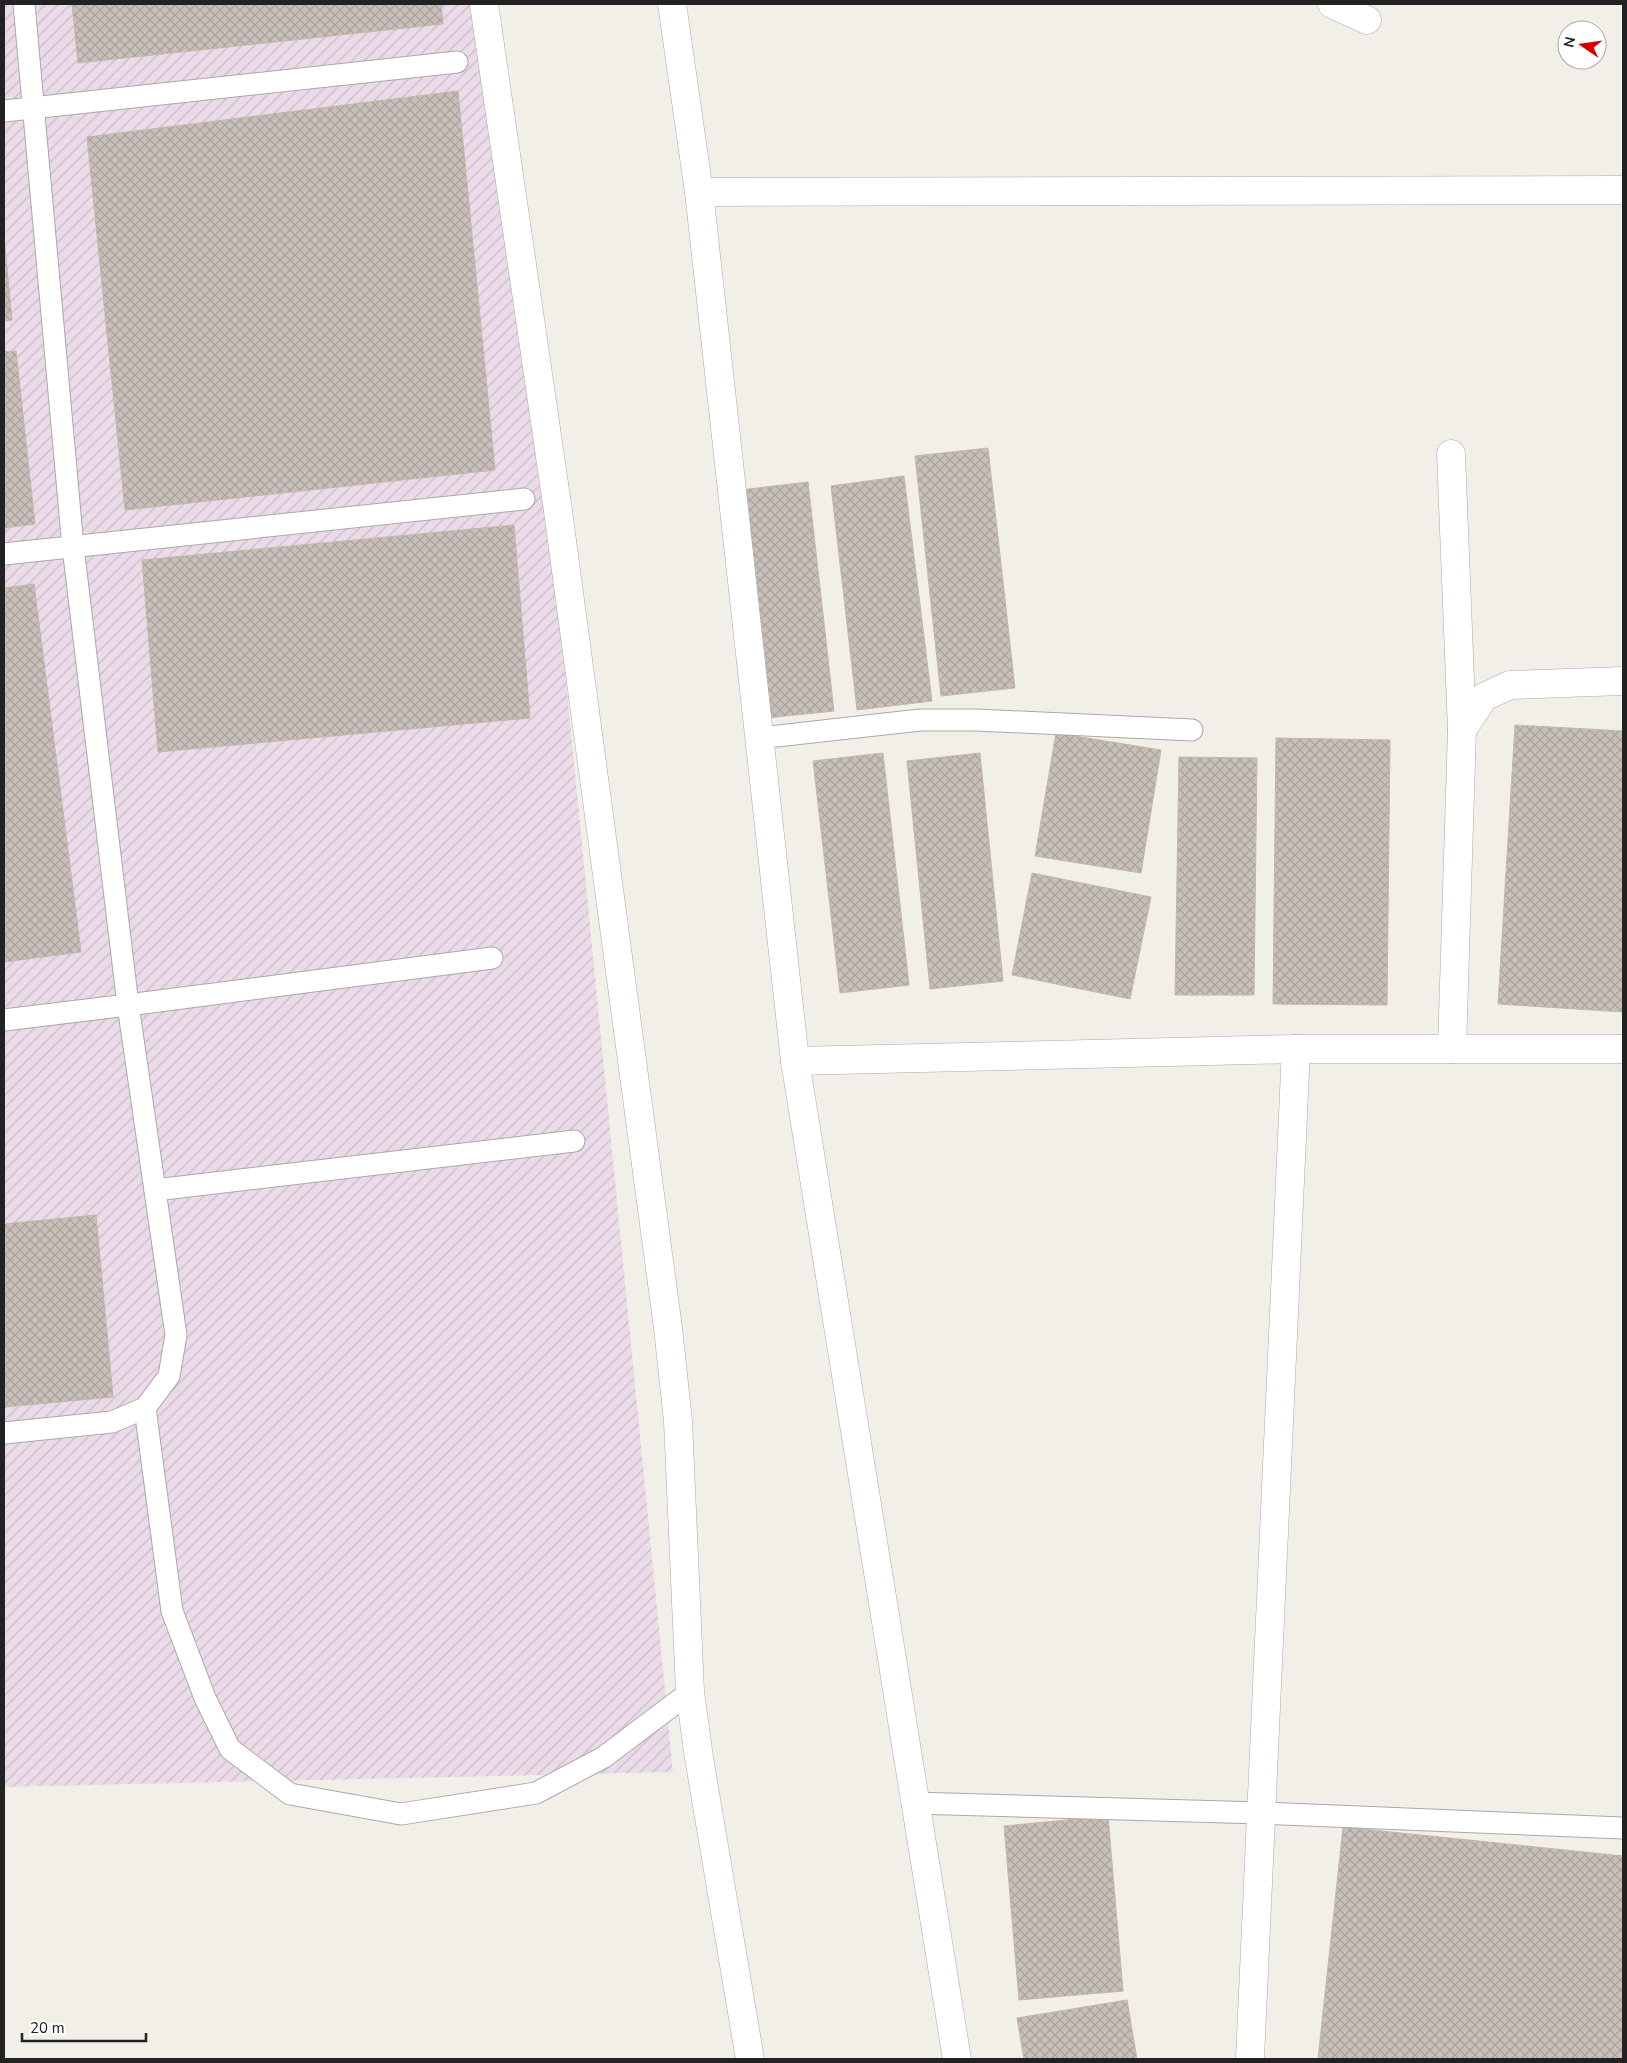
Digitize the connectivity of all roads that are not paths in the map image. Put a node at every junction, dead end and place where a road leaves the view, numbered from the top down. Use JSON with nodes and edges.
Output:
{"nodes":[{"id":1,"x":24,"y":4,"type":"edge"},
{"id":2,"x":484,"y":4,"type":"edge"},
{"id":3,"x":672,"y":4,"type":"edge"},
{"id":4,"x":1332,"y":4,"type":"edge"},
{"id":5,"x":1367,"y":20,"type":"dead end"},
{"id":6,"x":457,"y":62,"type":"dead end"},
{"id":7,"x":34,"y":108,"type":"junction"},
{"id":8,"x":4,"y":111,"type":"edge"},
{"id":9,"x":1623,"y":190,"type":"edge"},
{"id":10,"x":699,"y":192,"type":"junction"},
{"id":11,"x":1451,"y":454,"type":"dead end"},
{"id":12,"x":524,"y":499,"type":"dead end"},
{"id":13,"x":73,"y":547,"type":"junction"},
{"id":14,"x":4,"y":554,"type":"edge"},
{"id":15,"x":1623,"y":681,"type":"edge"},
{"id":16,"x":1192,"y":730,"type":"dead end"},
{"id":17,"x":1462,"y":730,"type":"junction"},
{"id":18,"x":760,"y":738,"type":"junction"},
{"id":19,"x":492,"y":958,"type":"dead end"},
{"id":20,"x":128,"y":1005,"type":"junction"},
{"id":21,"x":4,"y":1020,"type":"edge"},
{"id":22,"x":1296,"y":1049,"type":"junction"},
{"id":23,"x":1452,"y":1049,"type":"junction"},
{"id":24,"x":1623,"y":1049,"type":"edge"},
{"id":25,"x":795,"y":1061,"type":"junction"},
{"id":26,"x":574,"y":1142,"type":"dead end"},
{"id":27,"x":155,"y":1190,"type":"junction"},
{"id":28,"x":145,"y":1408,"type":"junction"},
{"id":29,"x":4,"y":1433,"type":"edge"},
{"id":30,"x":690,"y":1692,"type":"junction"},
{"id":31,"x":914,"y":1803,"type":"junction"},
{"id":32,"x":1261,"y":1813,"type":"junction"},
{"id":33,"x":1623,"y":1828,"type":"edge"},
{"id":34,"x":750,"y":2059,"type":"edge"},
{"id":35,"x":957,"y":2059,"type":"edge"},
{"id":36,"x":1250,"y":2059,"type":"edge"}],
"edges":[{"from":1,"to":7,"type":"lane"},
{"from":2,"to":30,"type":"street"},
{"from":3,"to":10,"type":"street"},
{"from":4,"to":5,"type":"street"},
{"from":6,"to":7,"type":"lane"},
{"from":7,"to":8,"type":"lane"},
{"from":7,"to":13,"type":"lane"},
{"from":9,"to":10,"type":"street"},
{"from":10,"to":18,"type":"street"},
{"from":11,"to":17,"type":"street"},
{"from":12,"to":13,"type":"lane"},
{"from":13,"to":14,"type":"lane"},
{"from":13,"to":20,"type":"lane"},
{"from":15,"to":17,"type":"street"},
{"from":16,"to":18,"type":"lane"},
{"from":17,"to":23,"type":"street"},
{"from":18,"to":25,"type":"street"},
{"from":19,"to":20,"type":"lane"},
{"from":20,"to":21,"type":"lane"},
{"from":20,"to":27,"type":"lane"},
{"from":22,"to":23,"type":"street"},
{"from":22,"to":25,"type":"street"},
{"from":22,"to":32,"type":"street"},
{"from":23,"to":24,"type":"street"},
{"from":25,"to":31,"type":"street"},
{"from":26,"to":27,"type":"lane"},
{"from":27,"to":28,"type":"lane"},
{"from":28,"to":29,"type":"lane"},
{"from":28,"to":30,"type":"lane"},
{"from":30,"to":34,"type":"street"},
{"from":31,"to":32,"type":"lane"},
{"from":31,"to":35,"type":"street"},
{"from":32,"to":33,"type":"lane"},
{"from":32,"to":36,"type":"street"}]}
